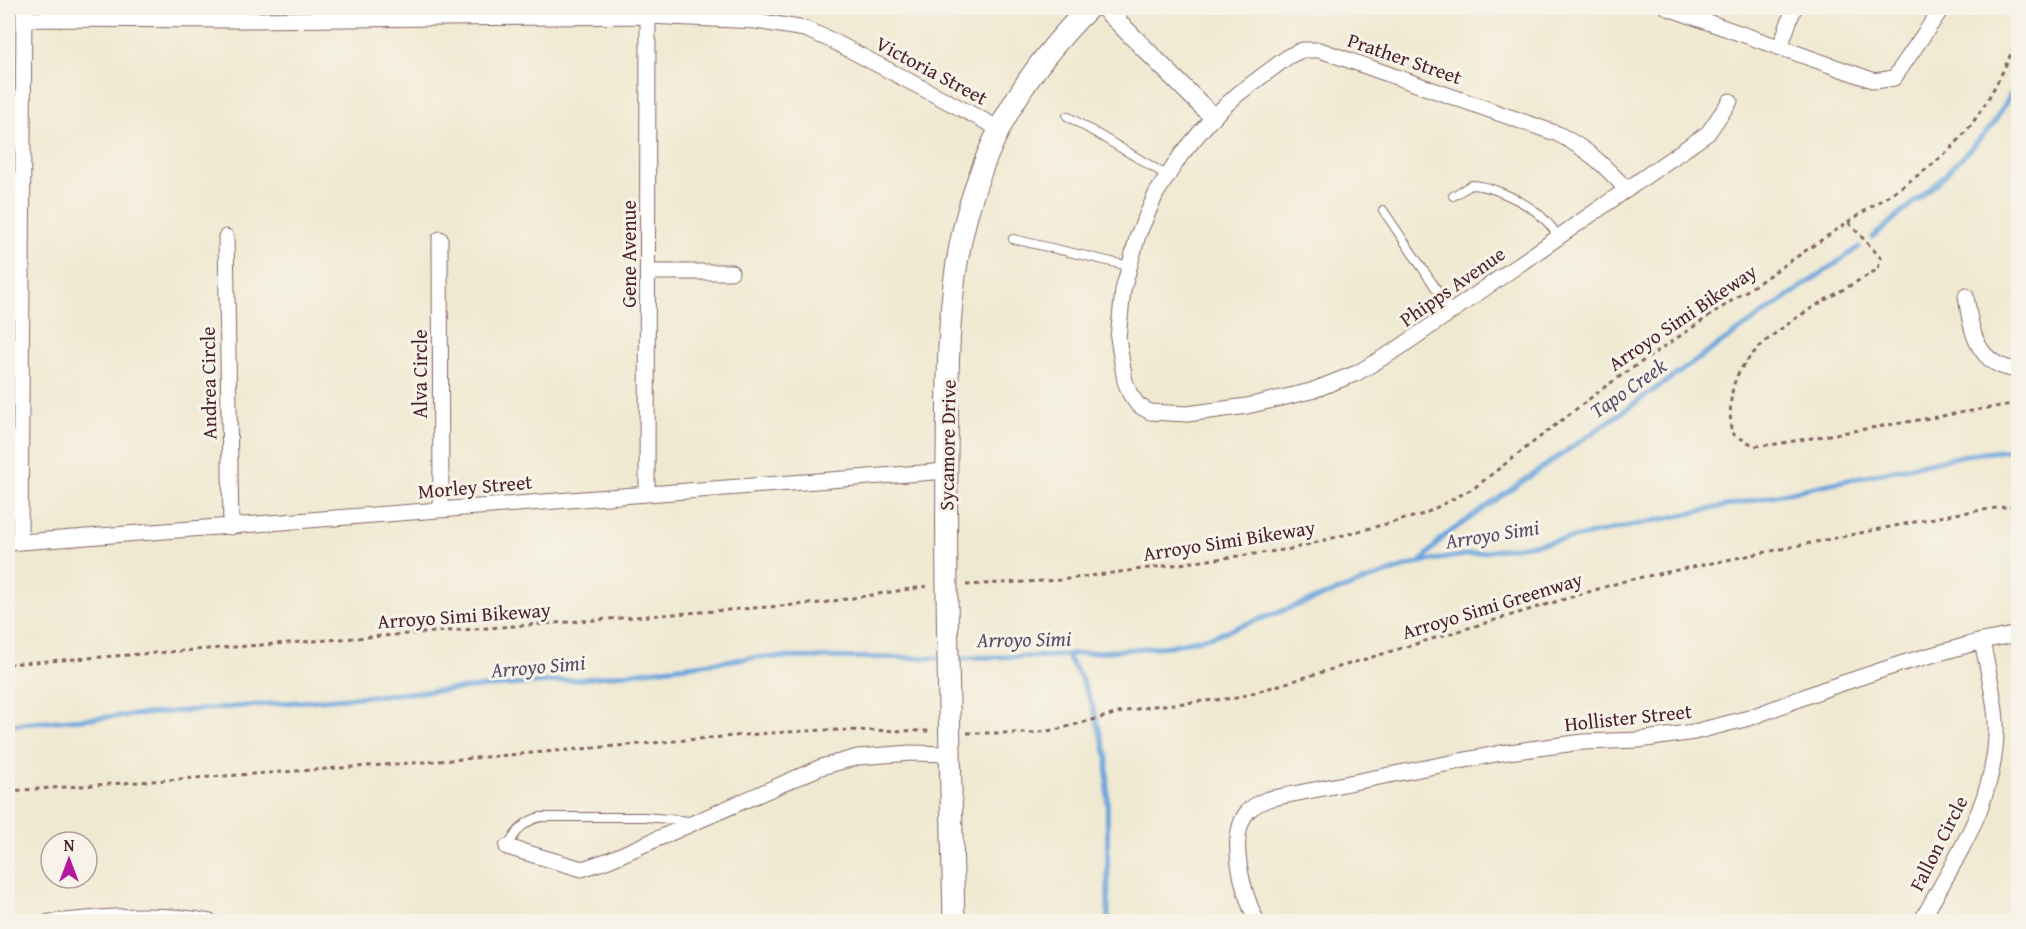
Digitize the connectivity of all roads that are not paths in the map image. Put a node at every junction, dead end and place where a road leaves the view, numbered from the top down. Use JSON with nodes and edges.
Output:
{"nodes":[{"id":1,"x":1089,"y":8,"type":"edge"},
{"id":2,"x":1104,"y":8,"type":"edge"},
{"id":3,"x":1668,"y":8,"type":"edge"},
{"id":4,"x":1794,"y":8,"type":"edge"},
{"id":5,"x":1942,"y":8,"type":"edge"},
{"id":6,"x":24,"y":14,"type":"edge"},
{"id":7,"x":648,"y":16,"type":"junction"},
{"id":8,"x":1780,"y":47,"type":"junction"},
{"id":9,"x":1730,"y":101,"type":"dead end"},
{"id":10,"x":1067,"y":116,"type":"dead end"},
{"id":11,"x":1214,"y":117,"type":"junction"},
{"id":12,"x":999,"y":128,"type":"junction"},
{"id":13,"x":1168,"y":176,"type":"junction"},
{"id":14,"x":1627,"y":190,"type":"junction"},
{"id":15,"x":1454,"y":196,"type":"dead end"},
{"id":16,"x":1383,"y":210,"type":"dead end"},
{"id":17,"x":226,"y":237,"type":"dead end"},
{"id":18,"x":1559,"y":237,"type":"junction"},
{"id":19,"x":1013,"y":238,"type":"dead end"},
{"id":20,"x":440,"y":239,"type":"dead end"},
{"id":21,"x":1129,"y":266,"type":"junction"},
{"id":22,"x":649,"y":272,"type":"junction"},
{"id":23,"x":731,"y":273,"type":"dead end"},
{"id":24,"x":1966,"y":296,"type":"dead end"},
{"id":25,"x":1452,"y":312,"type":"junction"},
{"id":26,"x":2019,"y":370,"type":"edge"},
{"id":27,"x":1155,"y":414,"type":"joint"},
{"id":28,"x":947,"y":471,"type":"junction"},
{"id":29,"x":647,"y":493,"type":"junction"},
{"id":30,"x":441,"y":509,"type":"junction"},
{"id":31,"x":231,"y":527,"type":"junction"},
{"id":32,"x":14,"y":543,"type":"edge"},
{"id":33,"x":2019,"y":634,"type":"edge"},
{"id":34,"x":1982,"y":641,"type":"junction"},
{"id":35,"x":951,"y":754,"type":"junction"},
{"id":36,"x":696,"y":822,"type":"junction"},
{"id":37,"x":507,"y":847,"type":"joint"},
{"id":38,"x":49,"y":921,"type":"edge"},
{"id":39,"x":211,"y":921,"type":"edge"},
{"id":40,"x":954,"y":921,"type":"edge"},
{"id":41,"x":1257,"y":921,"type":"edge"},
{"id":42,"x":1921,"y":921,"type":"edge"}],
"edges":[{"from":1,"to":12,"type":"main road","name":"Sycamore Drive"},
{"from":2,"to":11,"type":"street"},
{"from":3,"to":8,"type":"street"},
{"from":4,"to":8,"type":"street"},
{"from":5,"to":8,"type":"street"},
{"from":6,"to":7,"type":"street","name":"Victoria Street"},
{"from":6,"to":32,"type":"street"},
{"from":7,"to":12,"type":"street","name":"Victoria Street"},
{"from":7,"to":22,"type":"street","name":"Gene Avenue"},
{"from":9,"to":14,"type":"street","name":"Phipps Avenue"},
{"from":10,"to":13,"type":"lane"},
{"from":11,"to":13,"type":"street","name":"Prather Street"},
{"from":11,"to":14,"type":"street","name":"Prather Street"},
{"from":12,"to":28,"type":"main road","name":"Sycamore Drive"},
{"from":13,"to":21,"type":"street","name":"Prather Street"},
{"from":14,"to":18,"type":"street","name":"Phipps Avenue"},
{"from":15,"to":18,"type":"lane"},
{"from":16,"to":25,"type":"lane"},
{"from":17,"to":31,"type":"street","name":"Andrea Circle"},
{"from":18,"to":25,"type":"street","name":"Phipps Avenue"},
{"from":19,"to":21,"type":"lane"},
{"from":20,"to":30,"type":"street","name":"Alva Circle"},
{"from":21,"to":27,"type":"street","name":"Prather Street"},
{"from":22,"to":23,"type":"street"},
{"from":22,"to":29,"type":"street","name":"Gene Avenue"},
{"from":24,"to":26,"type":"street"},
{"from":25,"to":27,"type":"street","name":"Phipps Avenue"},
{"from":28,"to":29,"type":"street","name":"Morley Street"},
{"from":28,"to":35,"type":"main road","name":"Sycamore Drive"},
{"from":29,"to":30,"type":"street","name":"Morley Street"},
{"from":30,"to":31,"type":"street","name":"Morley Street"},
{"from":31,"to":32,"type":"street","name":"Morley Street"},
{"from":33,"to":34,"type":"street","name":"Hollister Street"},
{"from":34,"to":41,"type":"street","name":"Hollister Street"},
{"from":34,"to":42,"type":"street","name":"Fallon Circle"},
{"from":35,"to":36,"type":"street"},
{"from":35,"to":40,"type":"main road","name":"Sycamore Drive"},
{"from":36,"to":37,"type":"street"},
{"from":36,"to":37,"type":"lane"},
{"from":38,"to":39,"type":"street"}]}
